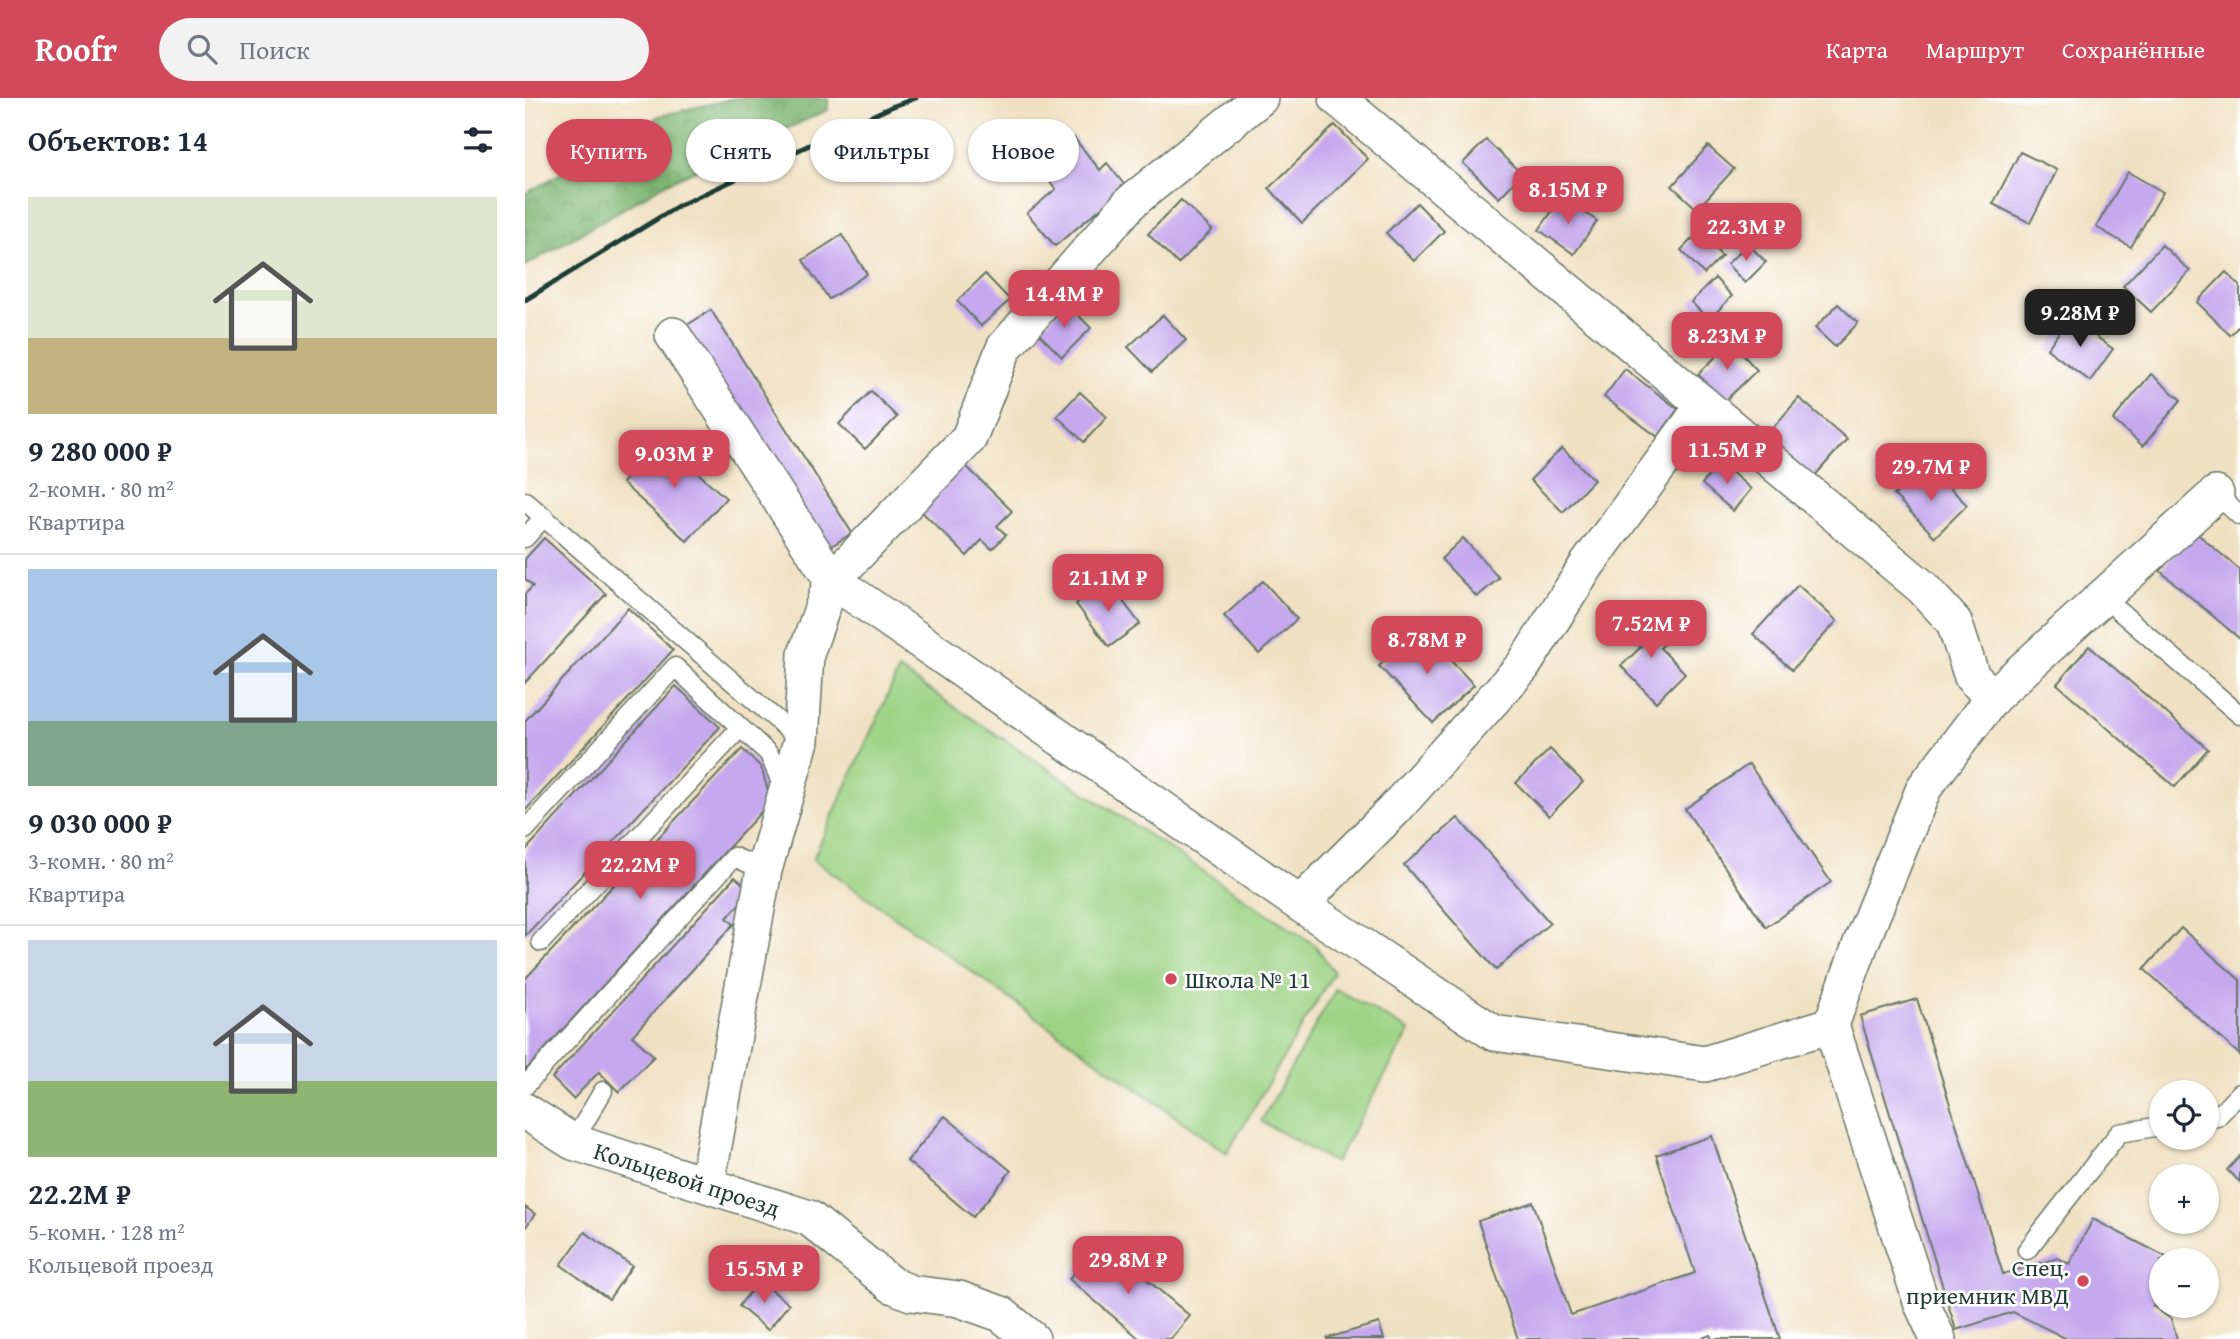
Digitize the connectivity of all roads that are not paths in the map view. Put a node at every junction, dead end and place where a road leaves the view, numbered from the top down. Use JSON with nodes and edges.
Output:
{"nodes":[{"id":1,"x":1260,"y":98,"type":"edge"},
{"id":2,"x":1337,"y":98,"type":"edge"},
{"id":3,"x":673,"y":335,"type":"dead end"},
{"id":4,"x":1704,"y":405,"type":"junction"},
{"id":5,"x":525,"y":500,"type":"edge"},
{"id":6,"x":2228,"y":505,"type":"edge"},
{"id":7,"x":544,"y":517,"type":"junction"},
{"id":8,"x":525,"y":538,"type":"edge"},
{"id":9,"x":832,"y":580,"type":"junction"},
{"id":10,"x":2103,"y":597,"type":"junction"},
{"id":11,"x":1993,"y":697,"type":"junction"},
{"id":12,"x":2240,"y":715,"type":"edge"},
{"id":13,"x":740,"y":728,"type":"junction"},
{"id":14,"x":801,"y":741,"type":"junction"},
{"id":15,"x":785,"y":793,"type":"junction"},
{"id":16,"x":525,"y":830,"type":"edge"},
{"id":17,"x":764,"y":870,"type":"junction"},
{"id":18,"x":1300,"y":904,"type":"junction"},
{"id":19,"x":541,"y":942,"type":"dead end"},
{"id":20,"x":1831,"y":1025,"type":"junction"},
{"id":21,"x":525,"y":1086,"type":"edge"},
{"id":22,"x":603,"y":1091,"type":"dead end"},
{"id":23,"x":2240,"y":1093,"type":"edge"},
{"id":24,"x":525,"y":1111,"type":"edge"},
{"id":25,"x":2219,"y":1115,"type":"edge"},
{"id":26,"x":2149,"y":1128,"type":"edge"},
{"id":27,"x":573,"y":1142,"type":"junction"},
{"id":28,"x":707,"y":1184,"type":"junction"},
{"id":29,"x":2027,"y":1250,"type":"dead end"},
{"id":30,"x":1032,"y":1339,"type":"edge"},
{"id":31,"x":1938,"y":1339,"type":"edge"}],
"edges":[{"from":1,"to":9,"type":"street"},
{"from":2,"to":4,"type":"street"},
{"from":3,"to":9,"type":"street"},
{"from":4,"to":11,"type":"street"},
{"from":4,"to":18,"type":"street"},
{"from":5,"to":7,"type":"lane"},
{"from":6,"to":10,"type":"street"},
{"from":7,"to":8,"type":"lane"},
{"from":7,"to":14,"type":"lane"},
{"from":9,"to":14,"type":"street"},
{"from":9,"to":18,"type":"street"},
{"from":10,"to":11,"type":"street"},
{"from":10,"to":12,"type":"lane"},
{"from":11,"to":20,"type":"street"},
{"from":13,"to":15,"type":"lane"},
{"from":13,"to":16,"type":"lane"},
{"from":13,"to":19,"type":"lane"},
{"from":14,"to":15,"type":"street"},
{"from":15,"to":17,"type":"street"},
{"from":17,"to":21,"type":"lane"},
{"from":17,"to":28,"type":"street"},
{"from":18,"to":20,"type":"street"},
{"from":20,"to":31,"type":"street"},
{"from":22,"to":27,"type":"lane"},
{"from":23,"to":25,"type":"lane"},
{"from":24,"to":27,"type":"street","name":"Кольцевой проезд"},
{"from":26,"to":29,"type":"lane"},
{"from":27,"to":28,"type":"street","name":"Кольцевой проезд"},
{"from":28,"to":30,"type":"street","name":"Кольцевой проезд"}]}
